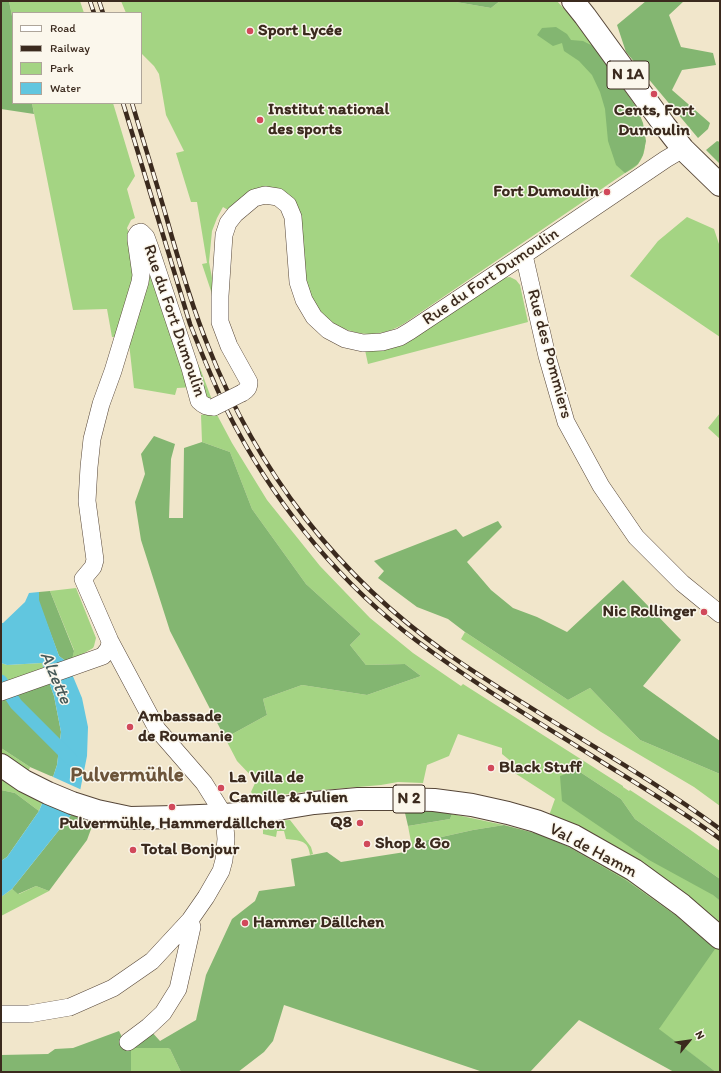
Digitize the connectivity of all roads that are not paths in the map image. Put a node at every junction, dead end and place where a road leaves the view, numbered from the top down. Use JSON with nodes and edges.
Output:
{"nodes":[{"id":1,"x":573,"y":1,"type":"edge"},
{"id":2,"x":683,"y":149,"type":"junction"},
{"id":3,"x":720,"y":185,"type":"edge"},
{"id":4,"x":524,"y":255,"type":"junction"},
{"id":5,"x":720,"y":614,"type":"edge"},
{"id":6,"x":110,"y":641,"type":"junction"},
{"id":7,"x":1,"y":692,"type":"edge"},
{"id":8,"x":1,"y":765,"type":"edge"},
{"id":9,"x":224,"y":815,"type":"junction"},
{"id":10,"x":190,"y":920,"type":"junction"},
{"id":11,"x":720,"y":938,"type":"edge"},
{"id":12,"x":1,"y":1014,"type":"edge"},
{"id":13,"x":128,"y":1042,"type":"dead end"}],
"edges":[{"from":1,"to":2,"type":"main road","number":"N 1A"},
{"from":2,"to":3,"type":"main road","number":"N 1A"},
{"from":2,"to":4,"type":"street","name":"Rue du Fort Dumoulin"},
{"from":4,"to":5,"type":"street","name":"Rue des Pommiers"},
{"from":4,"to":6,"type":"street","name":"Rue du Fort Dumoulin","bridge":true},
{"from":6,"to":7,"type":"street"},
{"from":6,"to":9,"type":"street","name":"Rue du Fort Dumoulin"},
{"from":8,"to":9,"type":"main road","name":"Val de Hamm","number":"N 2"},
{"from":9,"to":10,"type":"street"},
{"from":9,"to":11,"type":"main road","name":"Val de Hamm","number":"N 2"},
{"from":10,"to":12,"type":"street"},
{"from":10,"to":13,"type":"street"}]}
